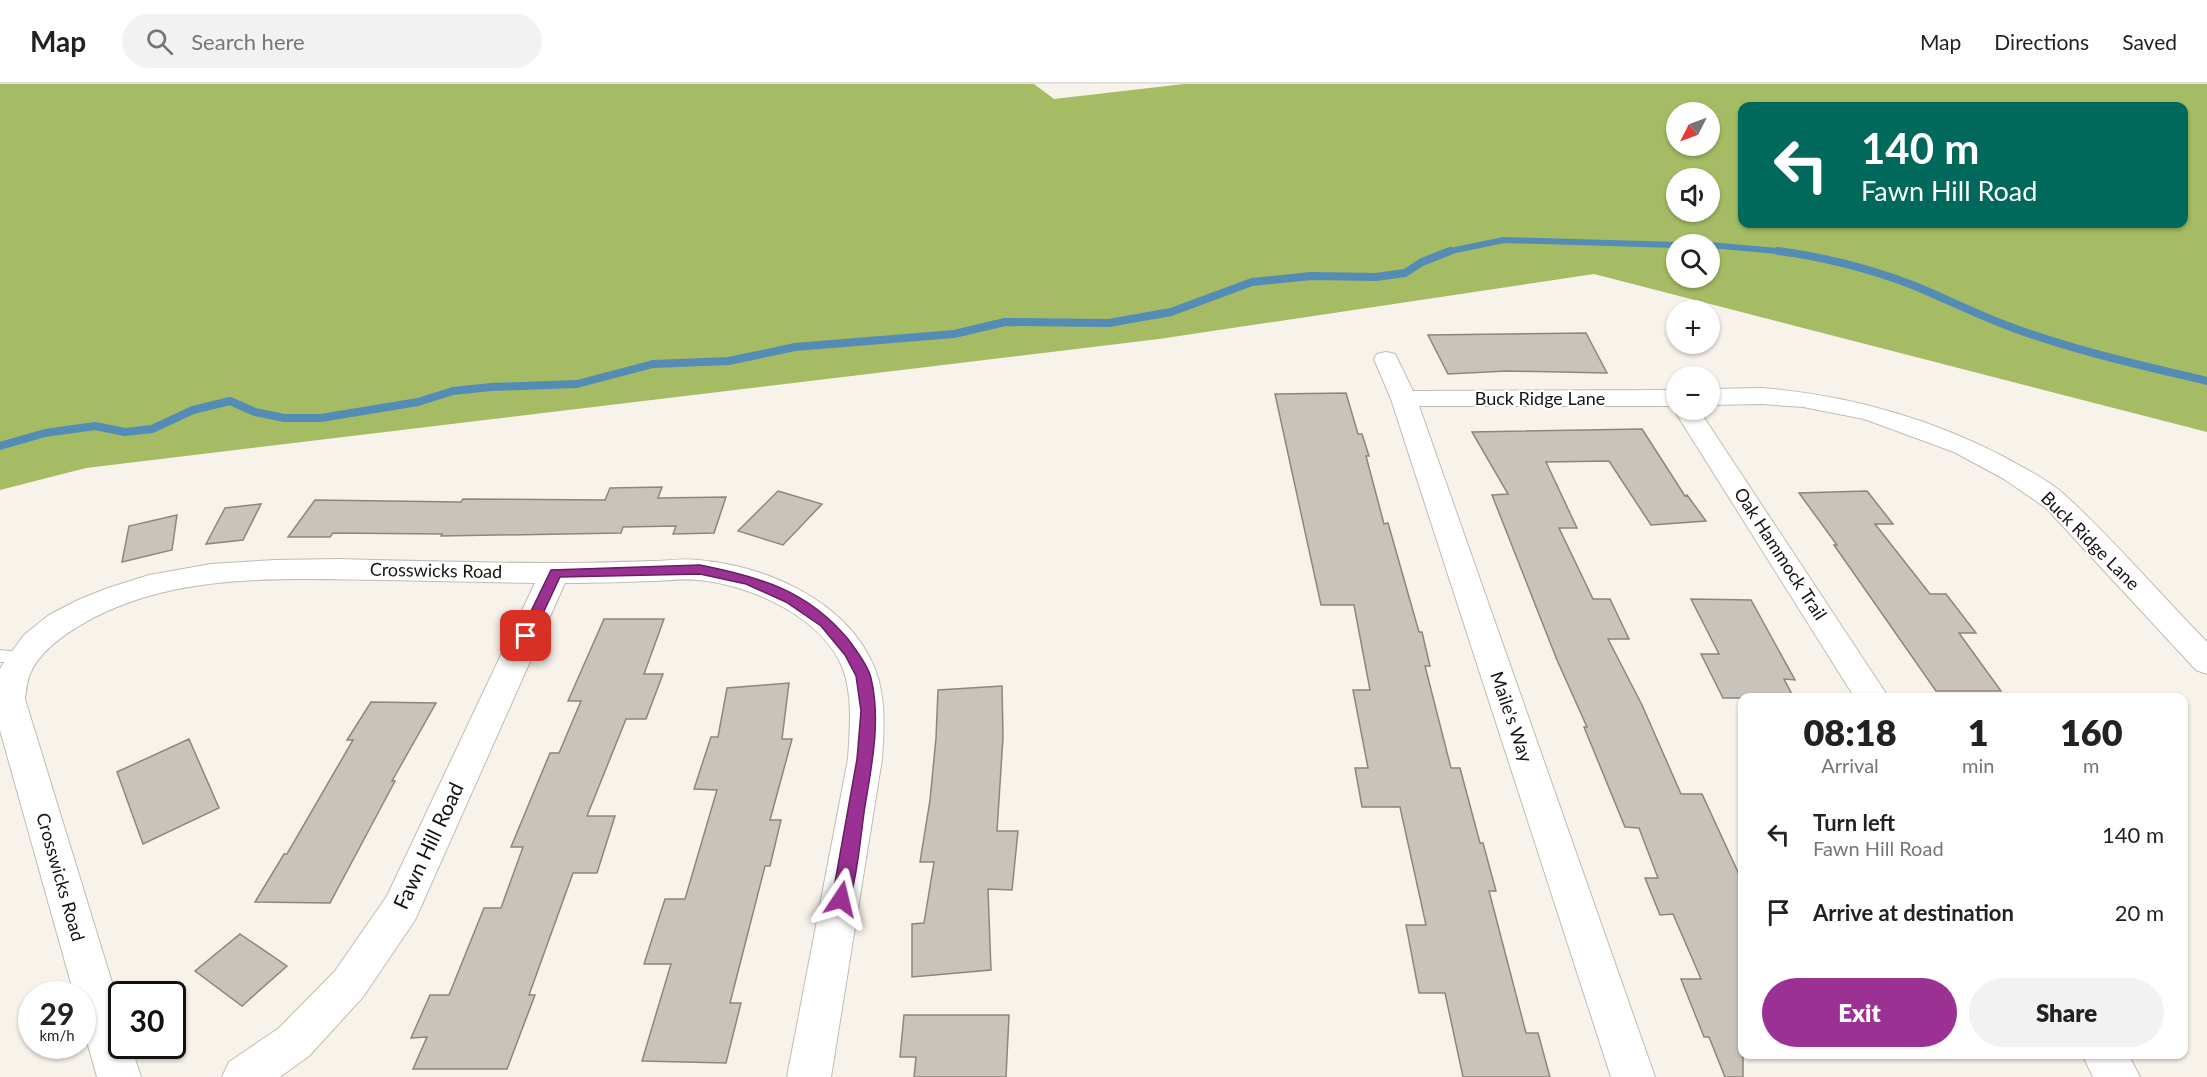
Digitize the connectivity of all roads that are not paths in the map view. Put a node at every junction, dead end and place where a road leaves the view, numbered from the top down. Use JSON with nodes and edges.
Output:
{"nodes":[{"id":1,"x":1386,"y":359,"type":"dead end"},
{"id":2,"x":1720,"y":397,"type":"edge"},
{"id":3,"x":1666,"y":398,"type":"edge"},
{"id":4,"x":1404,"y":399,"type":"junction"},
{"id":5,"x":1693,"y":420,"type":"edge"},
{"id":6,"x":555,"y":573,"type":"junction"},
{"id":7,"x":12,"y":657,"type":"edge"},
{"id":8,"x":2207,"y":662,"type":"edge"},
{"id":9,"x":1870,"y":693,"type":"edge"},
{"id":10,"x":2106,"y":1059,"type":"edge"},
{"id":11,"x":119,"y":1077,"type":"edge"},
{"id":12,"x":244,"y":1077,"type":"edge"},
{"id":13,"x":809,"y":1077,"type":"edge"},
{"id":14,"x":1633,"y":1077,"type":"edge"},
{"id":15,"x":2118,"y":1077,"type":"edge"}],
"edges":[{"from":1,"to":4,"type":"street","name":"Maile's Way"},
{"from":2,"to":8,"type":"street","name":"Buck Ridge Lane"},
{"from":3,"to":4,"type":"street","name":"Buck Ridge Lane"},
{"from":4,"to":14,"type":"street","name":"Maile's Way"},
{"from":5,"to":9,"type":"street","name":"Oak Hammock Trail"},
{"from":6,"to":7,"type":"street","name":"Crosswicks Road"},
{"from":6,"to":12,"type":"street","name":"Fawn Hill Road"},
{"from":6,"to":13,"type":"street","name":"Crosswicks Road"},
{"from":7,"to":11,"type":"street","name":"Crosswicks Road"},
{"from":10,"to":15,"type":"street"}]}
